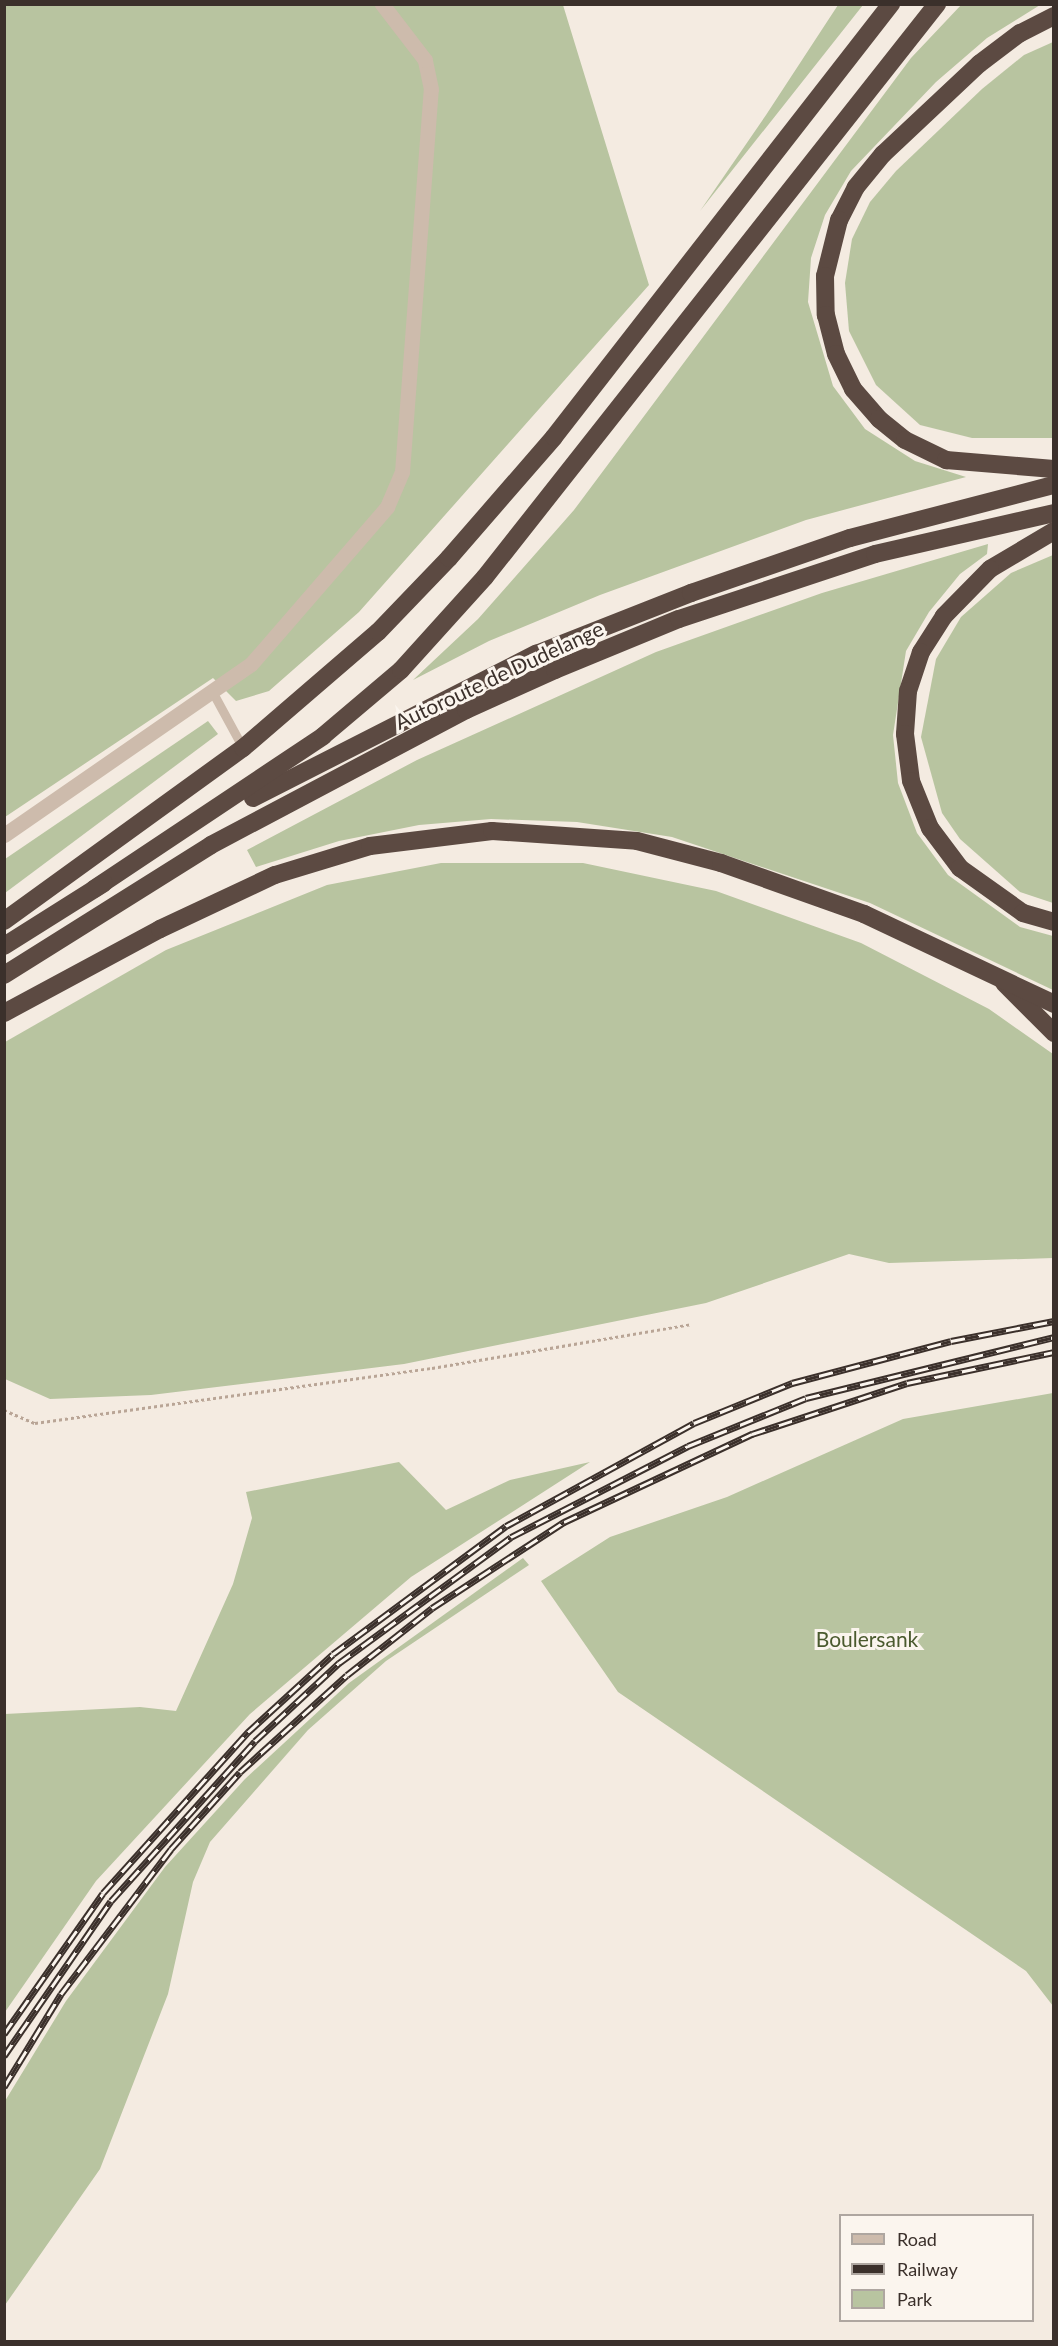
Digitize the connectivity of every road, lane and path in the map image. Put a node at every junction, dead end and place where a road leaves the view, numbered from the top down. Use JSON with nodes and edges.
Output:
{"nodes":[{"id":1,"x":382,"y":4,"type":"edge"},
{"id":2,"x":891,"y":4,"type":"edge"},
{"id":3,"x":937,"y":4,"type":"edge"},
{"id":4,"x":1053,"y":16,"type":"edge"},
{"id":5,"x":1053,"y":469,"type":"edge"},
{"id":6,"x":1053,"y":485,"type":"edge"},
{"id":7,"x":1053,"y":513,"type":"edge"},
{"id":8,"x":1053,"y":531,"type":"edge"},
{"id":9,"x":213,"y":693,"type":"junction"},
{"id":10,"x":243,"y":748,"type":"junction"},
{"id":11,"x":4,"y":835,"type":"edge"},
{"id":12,"x":94,"y":889,"type":"junction"},
{"id":13,"x":4,"y":921,"type":"edge"},
{"id":14,"x":1053,"y":922,"type":"edge"},
{"id":15,"x":4,"y":946,"type":"edge"},
{"id":16,"x":4,"y":975,"type":"edge"},
{"id":17,"x":1000,"y":978,"type":"junction"},
{"id":18,"x":1053,"y":1004,"type":"edge"},
{"id":19,"x":4,"y":1013,"type":"edge"},
{"id":20,"x":1053,"y":1033,"type":"edge"},
{"id":21,"x":692,"y":1324,"type":"dead end"},
{"id":22,"x":4,"y":1410,"type":"edge"}],
"edges":[{"from":1,"to":9,"type":"street"},
{"from":2,"to":10,"type":"highway"},
{"from":3,"to":12,"type":"highway"},
{"from":4,"to":5,"type":"highway"},
{"from":6,"to":12,"type":"highway","name":"Autoroute de Dudelange"},
{"from":7,"to":16,"type":"highway","name":"Autoroute de Dudelange"},
{"from":8,"to":14,"type":"highway"},
{"from":9,"to":10,"type":"lane"},
{"from":9,"to":11,"type":"street"},
{"from":10,"to":13,"type":"highway"},
{"from":12,"to":15,"type":"highway","name":"Autoroute de Dudelange"},
{"from":17,"to":18,"type":"highway"},
{"from":17,"to":19,"type":"highway"},
{"from":17,"to":20,"type":"highway"},
{"from":21,"to":22,"type":"path"}]}
